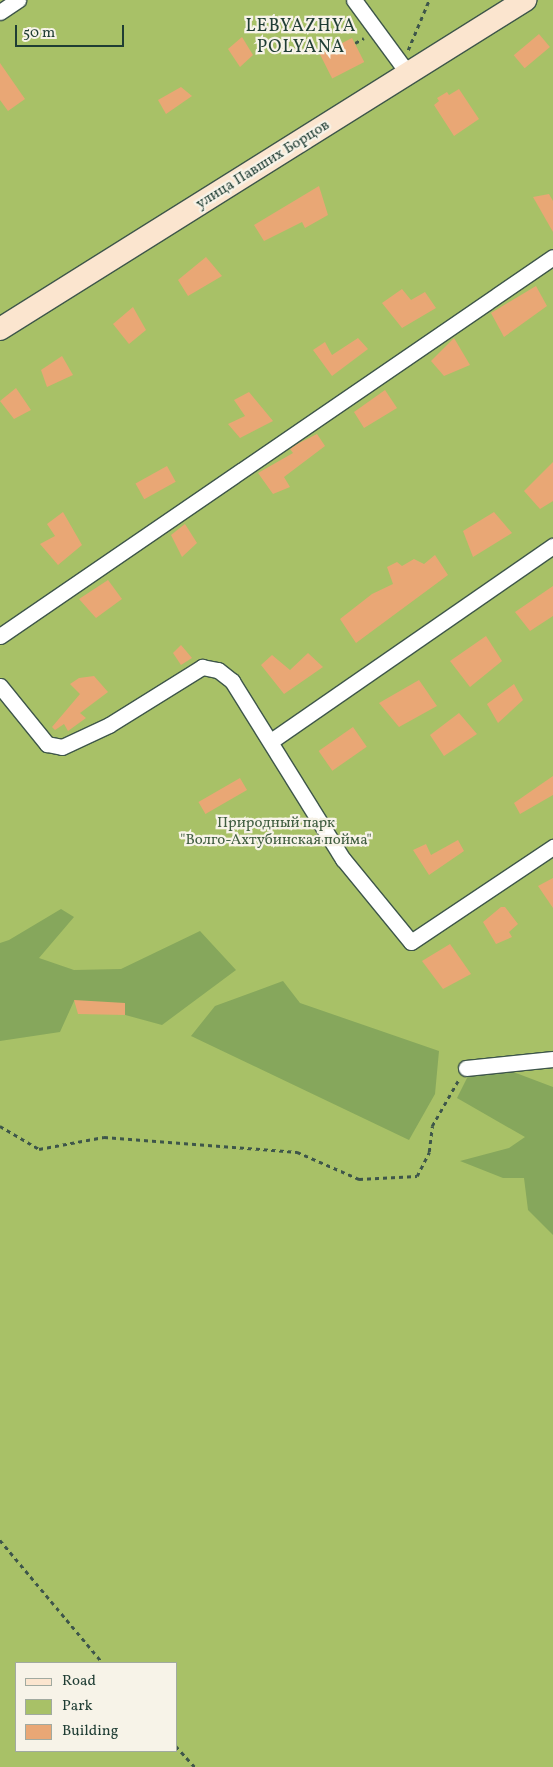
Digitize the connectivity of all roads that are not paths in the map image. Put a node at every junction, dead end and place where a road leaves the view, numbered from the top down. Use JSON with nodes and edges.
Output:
{"nodes":[{"id":1,"x":18,"y":0,"type":"edge"},
{"id":2,"x":354,"y":0,"type":"edge"},
{"id":3,"x":525,"y":0,"type":"edge"},
{"id":4,"x":0,"y":12,"type":"edge"},
{"id":5,"x":405,"y":70,"type":"junction"},
{"id":6,"x":553,"y":257,"type":"edge"},
{"id":7,"x":0,"y":329,"type":"edge"},
{"id":8,"x":553,"y":546,"type":"edge"},
{"id":9,"x":0,"y":636,"type":"edge"},
{"id":10,"x":0,"y":686,"type":"edge"},
{"id":11,"x":271,"y":741,"type":"junction"},
{"id":12,"x":553,"y":847,"type":"edge"},
{"id":13,"x":553,"y":1059,"type":"edge"},
{"id":14,"x":466,"y":1068,"type":"road end"}],
"edges":[{"from":1,"to":4,"type":"street"},
{"from":2,"to":5,"type":"street"},
{"from":3,"to":5,"type":"street","name":"улица Павших Борцов"},
{"from":5,"to":7,"type":"street","name":"улица Павших Борцов"},
{"from":6,"to":9,"type":"street"},
{"from":8,"to":11,"type":"street"},
{"from":10,"to":11,"type":"street"},
{"from":11,"to":12,"type":"street"},
{"from":13,"to":14,"type":"street"}]}
